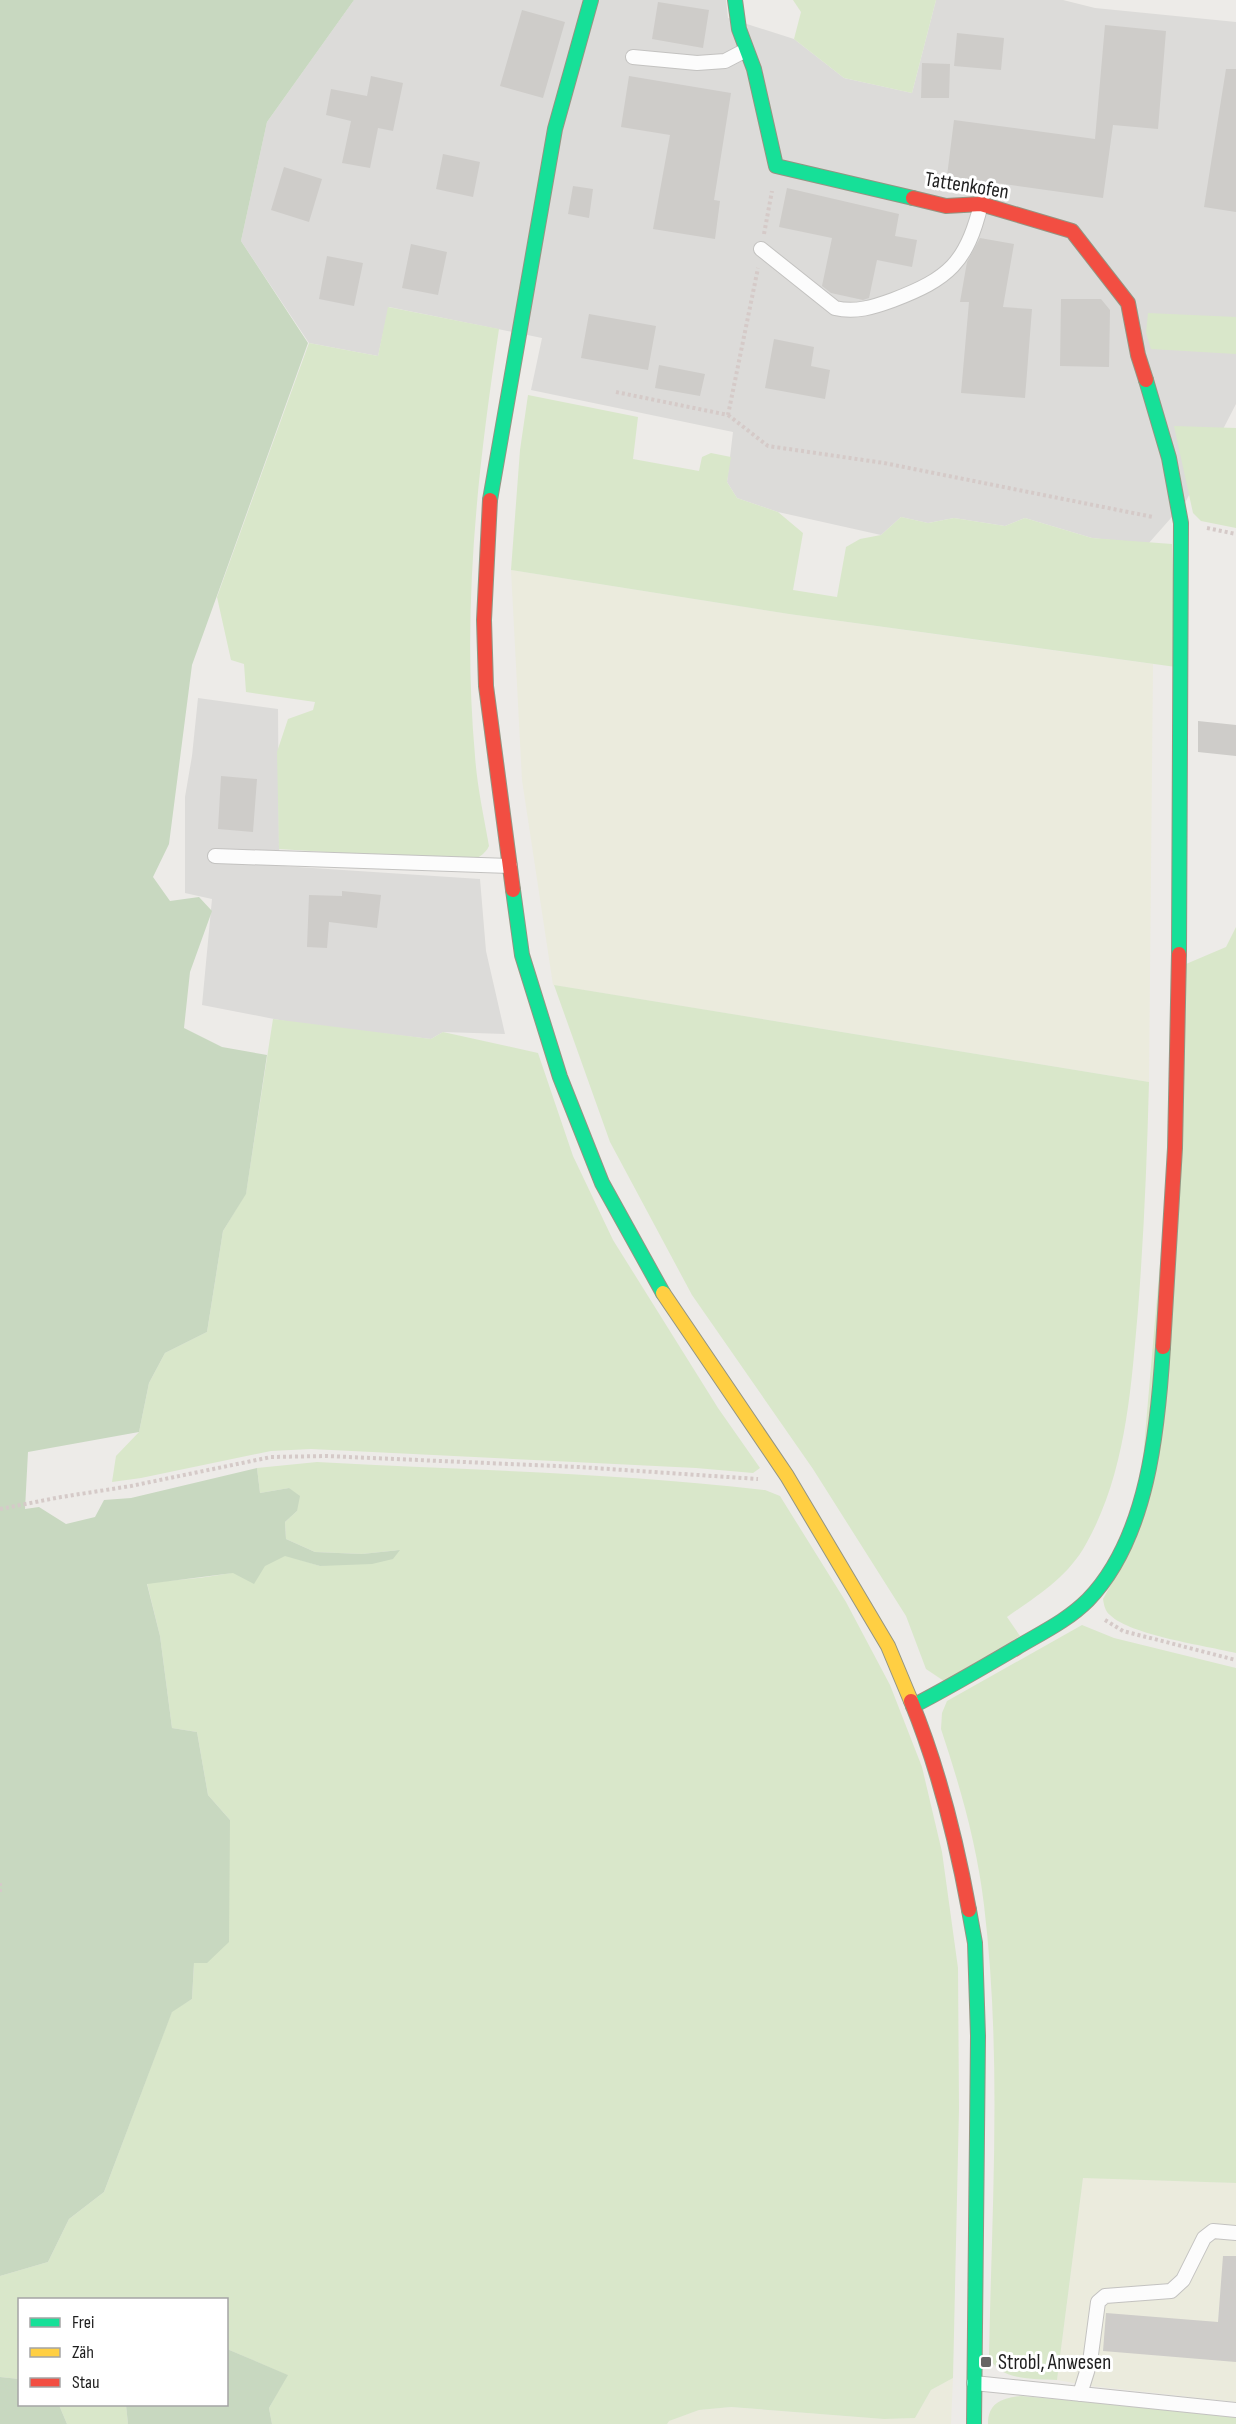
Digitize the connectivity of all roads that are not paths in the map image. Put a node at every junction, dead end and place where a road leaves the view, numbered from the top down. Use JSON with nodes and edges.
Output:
{"nodes":[{"id":1,"x":591,"y":0,"type":"edge"},
{"id":2,"x":735,"y":0,"type":"edge"},
{"id":3,"x":746,"y":50,"type":"junction"},
{"id":4,"x":633,"y":57,"type":"dead end"},
{"id":5,"x":981,"y":204,"type":"junction"},
{"id":6,"x":761,"y":249,"type":"road end"},
{"id":7,"x":215,"y":856,"type":"dead end"},
{"id":8,"x":510,"y":866,"type":"junction"},
{"id":9,"x":913,"y":1706,"type":"junction"},
{"id":10,"x":1236,"y":2233,"type":"edge"},
{"id":11,"x":974,"y":2383,"type":"junction"},
{"id":12,"x":1080,"y":2394,"type":"junction"},
{"id":13,"x":1236,"y":2409,"type":"edge"},
{"id":14,"x":974,"y":2424,"type":"edge"}],
"edges":[{"from":1,"to":8,"type":"main road"},
{"from":2,"to":3,"type":"main road"},
{"from":3,"to":4,"type":"lane"},
{"from":3,"to":5,"type":"main road","name":"Tattenkofen"},
{"from":5,"to":6,"type":"lane"},
{"from":5,"to":9,"type":"main road","name":"Tattenkofen"},
{"from":7,"to":8,"type":"lane"},
{"from":8,"to":9,"type":"main road"},
{"from":9,"to":11,"type":"main road"},
{"from":10,"to":12,"type":"lane"},
{"from":11,"to":12,"type":"lane"},
{"from":11,"to":14,"type":"main road"},
{"from":12,"to":13,"type":"lane"}]}
